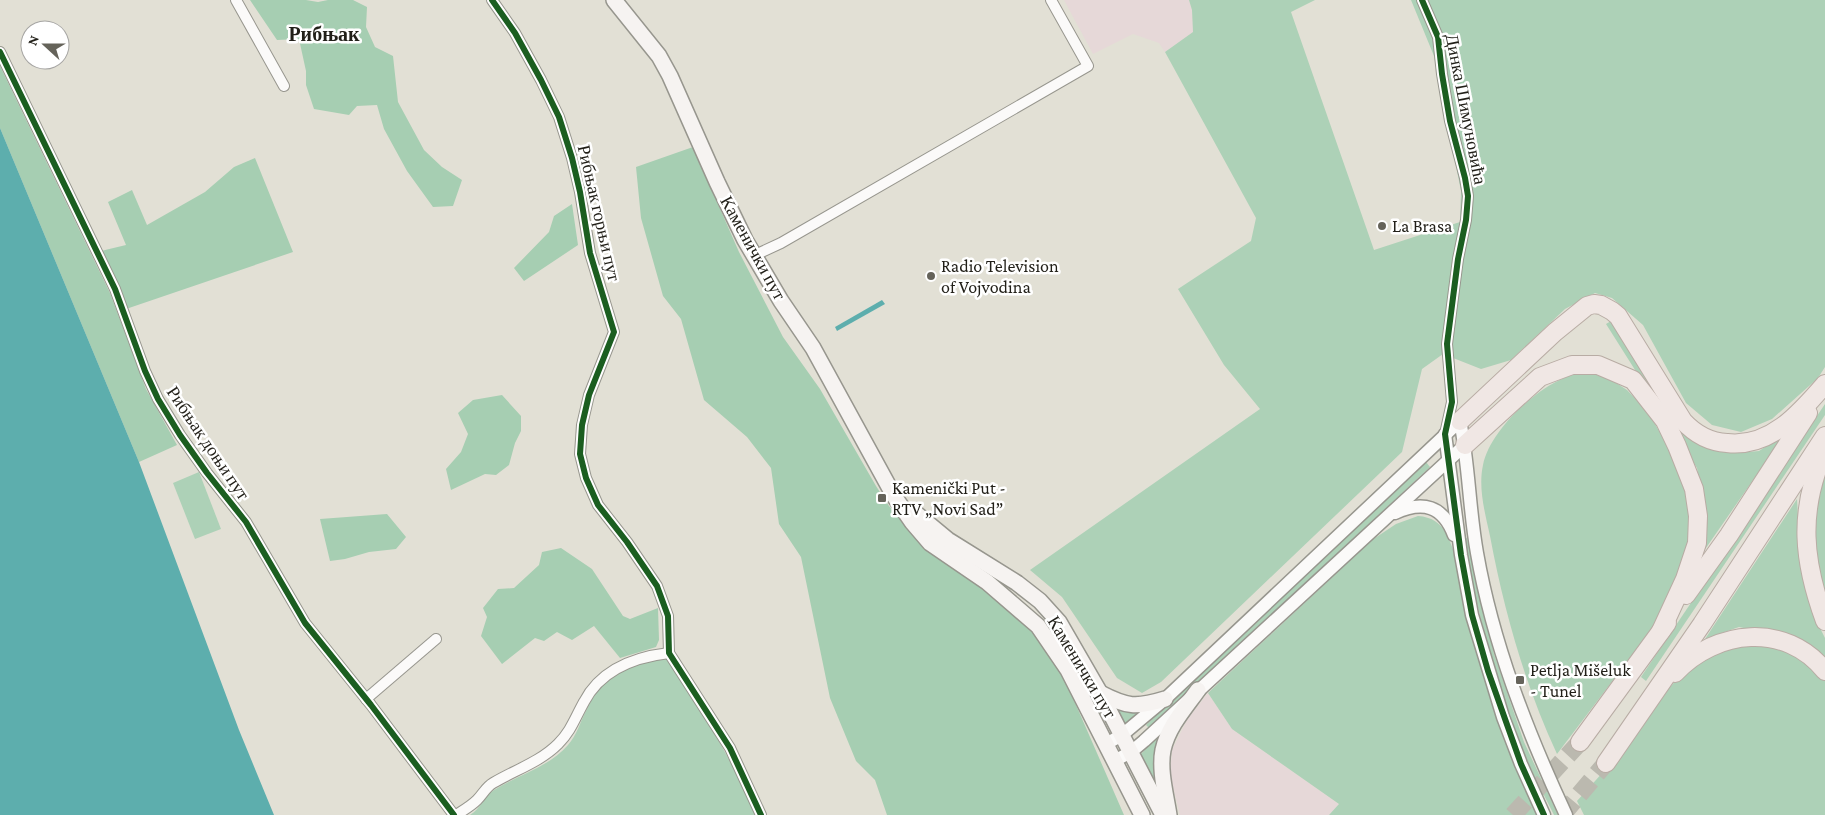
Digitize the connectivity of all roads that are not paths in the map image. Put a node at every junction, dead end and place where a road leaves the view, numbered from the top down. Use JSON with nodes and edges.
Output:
{"nodes":[{"id":1,"x":236,"y":0,"type":"edge"},
{"id":2,"x":492,"y":0,"type":"edge"},
{"id":3,"x":614,"y":0,"type":"edge"},
{"id":4,"x":1051,"y":0,"type":"edge"},
{"id":5,"x":1422,"y":0,"type":"edge"},
{"id":6,"x":0,"y":52,"type":"edge"},
{"id":7,"x":284,"y":86,"type":"dead end"},
{"id":8,"x":753,"y":256,"type":"junction"},
{"id":9,"x":1825,"y":384,"type":"edge"},
{"id":10,"x":1825,"y":388,"type":"edge"},
{"id":11,"x":1452,"y":402,"type":"junction"},
{"id":12,"x":1460,"y":421,"type":"junction"},
{"id":13,"x":1445,"y":434,"type":"junction"},
{"id":14,"x":1825,"y":436,"type":"edge"},
{"id":15,"x":1465,"y":445,"type":"junction"},
{"id":16,"x":1825,"y":449,"type":"edge"},
{"id":17,"x":1448,"y":462,"type":"junction"},
{"id":18,"x":894,"y":496,"type":"junction"},
{"id":19,"x":1384,"y":518,"type":"junction"},
{"id":20,"x":1461,"y":556,"type":"junction"},
{"id":21,"x":1825,"y":621,"type":"edge"},
{"id":22,"x":1661,"y":631,"type":"junction"},
{"id":23,"x":436,"y":639,"type":"dead end"},
{"id":24,"x":670,"y":653,"type":"junction"},
{"id":25,"x":1825,"y":672,"type":"edge"},
{"id":26,"x":1198,"y":690,"type":"junction"},
{"id":27,"x":1100,"y":693,"type":"junction"},
{"id":28,"x":1165,"y":699,"type":"junction"},
{"id":29,"x":1651,"y":699,"type":"junction"},
{"id":30,"x":366,"y":700,"type":"junction"},
{"id":31,"x":1122,"y":735,"type":"junction"},
{"id":32,"x":1580,"y":742,"type":"tunnel mouth"},
{"id":33,"x":1106,"y":744,"type":"junction"},
{"id":34,"x":1131,"y":752,"type":"junction"},
{"id":35,"x":1114,"y":761,"type":"junction"},
{"id":36,"x":1606,"y":762,"type":"tunnel mouth"},
{"id":37,"x":455,"y":815,"type":"edge"},
{"id":38,"x":761,"y":815,"type":"edge"},
{"id":39,"x":1142,"y":815,"type":"edge"},
{"id":40,"x":1164,"y":815,"type":"edge"},
{"id":41,"x":1169,"y":815,"type":"edge"},
{"id":42,"x":1544,"y":815,"type":"edge"},
{"id":43,"x":1566,"y":815,"type":"edge"}],
"edges":[{"from":1,"to":7,"type":"street"},
{"from":2,"to":24,"type":"street","name":"Рибњак горњи пут"},
{"from":3,"to":8,"type":"main road","name":"Каменички пут"},
{"from":4,"to":8,"type":"street"},
{"from":5,"to":11,"type":"street","name":"Динка Шимуновића"},
{"from":6,"to":30,"type":"street","name":"Рибњак доњи пут"},
{"from":8,"to":18,"type":"main road","name":"Каменички пут"},
{"from":9,"to":12,"type":"highway"},
{"from":10,"to":22,"type":"highway"},
{"from":11,"to":12,"type":"street","name":"Динка Шимуновића"},
{"from":11,"to":13,"type":"street","name":"Динка Шимуновића"},
{"from":12,"to":13,"type":"street"},
{"from":12,"to":15,"type":"street"},
{"from":13,"to":17,"type":"street"},
{"from":13,"to":28,"type":"street"},
{"from":14,"to":29,"type":"highway"},
{"from":15,"to":17,"type":"street"},
{"from":15,"to":22,"type":"highway"},
{"from":15,"to":43,"type":"street"},
{"from":16,"to":21,"type":"highway"},
{"from":17,"to":19,"type":"street"},
{"from":17,"to":20,"type":"street"},
{"from":18,"to":27,"type":"main road","name":"Каменички пут"},
{"from":18,"to":33,"type":"main road","name":"Каменички пут"},
{"from":19,"to":20,"type":"street"},
{"from":19,"to":26,"type":"street"},
{"from":20,"to":42,"type":"street"},
{"from":22,"to":32,"type":"highway"},
{"from":23,"to":30,"type":"street"},
{"from":24,"to":37,"type":"street"},
{"from":24,"to":38,"type":"street","name":"Рибњак горњи пут"},
{"from":25,"to":29,"type":"highway"},
{"from":26,"to":34,"type":"street"},
{"from":26,"to":41,"type":"main road"},
{"from":27,"to":28,"type":"main road"},
{"from":27,"to":31,"type":"main road","name":"Каменички пут"},
{"from":28,"to":31,"type":"street"},
{"from":29,"to":36,"type":"highway"},
{"from":30,"to":37,"type":"street","name":"Рибњак доњи пут"},
{"from":31,"to":33,"type":"street"},
{"from":31,"to":34,"type":"main road","name":"Каменички пут"},
{"from":33,"to":35,"type":"main road","name":"Каменички пут"},
{"from":34,"to":35,"type":"street"},
{"from":34,"to":40,"type":"main road","name":"Каменички пут"},
{"from":35,"to":39,"type":"main road","name":"Каменички пут"}]}
